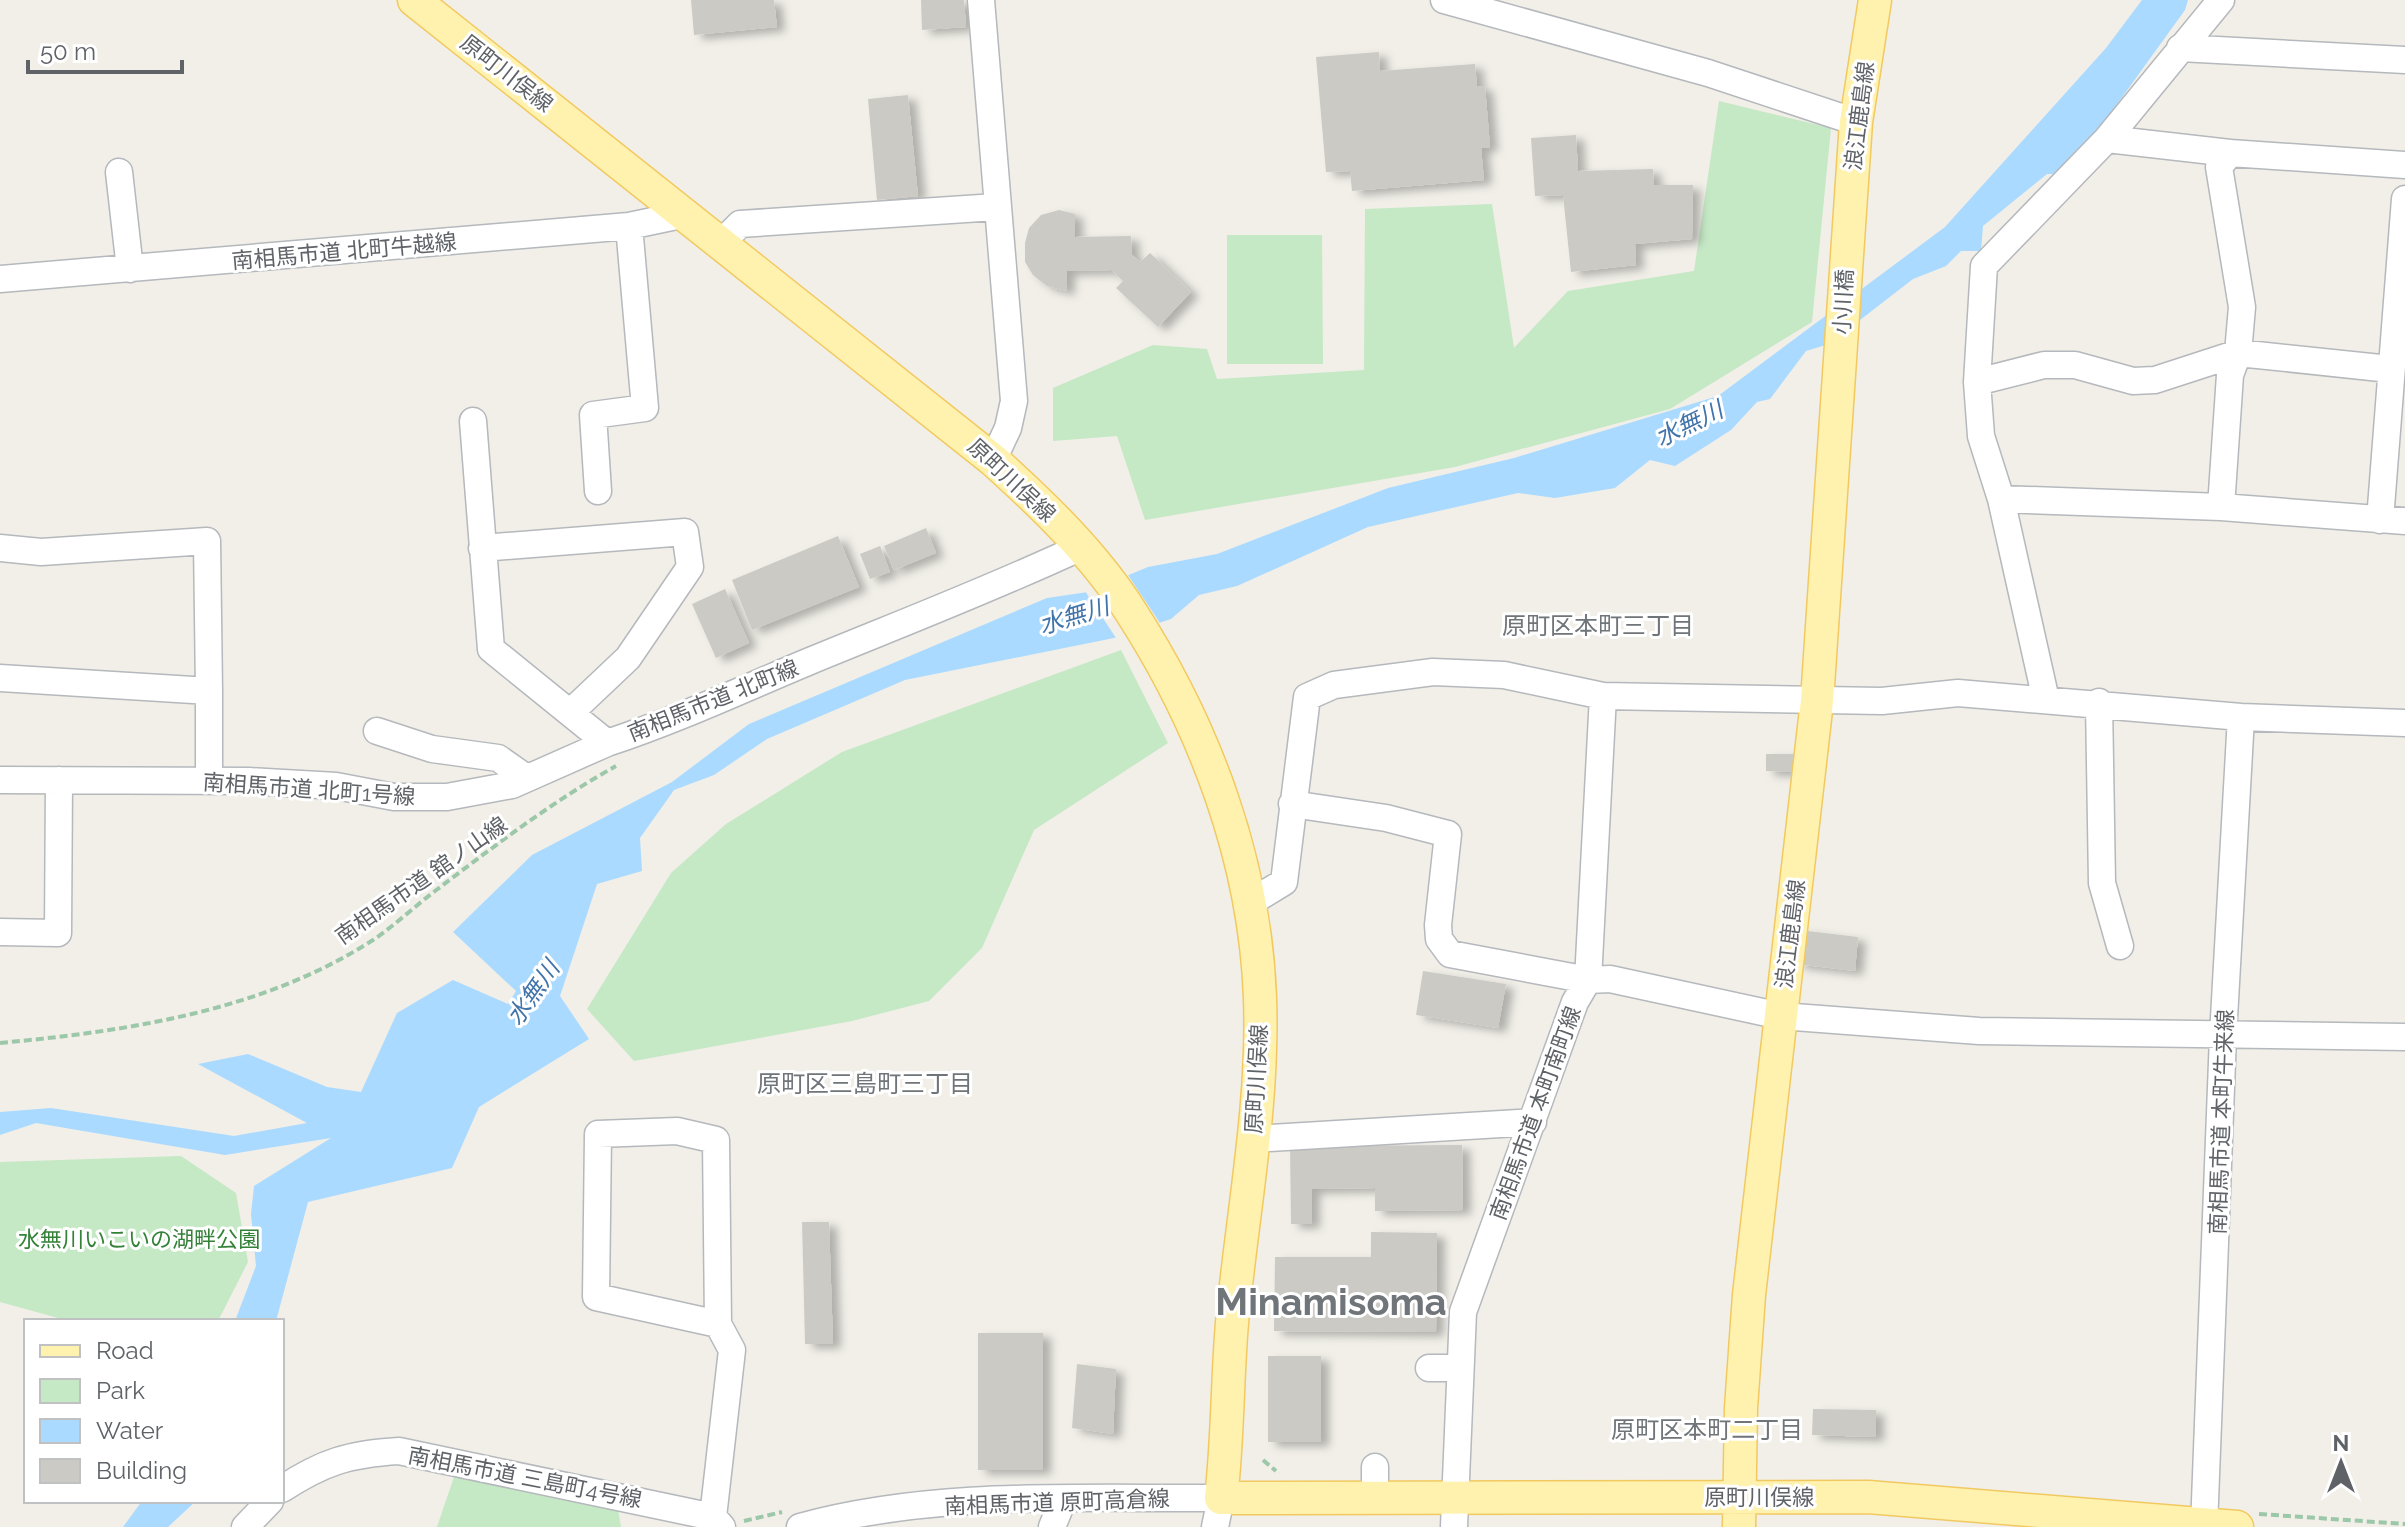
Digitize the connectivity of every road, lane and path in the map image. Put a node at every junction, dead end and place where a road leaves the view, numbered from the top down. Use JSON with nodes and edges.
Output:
{"nodes":[{"id":1,"x":414,"y":0,"type":"edge"},
{"id":2,"x":981,"y":0,"type":"edge"},
{"id":3,"x":1444,"y":0,"type":"edge"},
{"id":4,"x":1875,"y":0,"type":"edge"},
{"id":5,"x":2221,"y":0,"type":"edge"},
{"id":6,"x":2180,"y":48,"type":"junction"},
{"id":7,"x":2405,"y":60,"type":"edge"},
{"id":8,"x":1856,"y":122,"type":"junction"},
{"id":9,"x":2107,"y":139,"type":"junction"},
{"id":10,"x":2230,"y":153,"type":"junction"},
{"id":11,"x":2405,"y":165,"type":"edge"},
{"id":12,"x":119,"y":172,"type":"dead end"},
{"id":13,"x":2405,"y":199,"type":"edge"},
{"id":14,"x":996,"y":207,"type":"junction"},
{"id":15,"x":686,"y":214,"type":"junction"},
{"id":16,"x":629,"y":226,"type":"junction"},
{"id":17,"x":1847,"y":232,"type":"joint"},
{"id":18,"x":2403,"y":235,"type":"edge"},
{"id":19,"x":722,"y":242,"type":"junction"},
{"id":20,"x":130,"y":269,"type":"junction"},
{"id":21,"x":0,"y":279,"type":"edge"},
{"id":22,"x":2238,"y":353,"type":"junction"},
{"id":23,"x":2390,"y":369,"type":"junction"},
{"id":24,"x":1839,"y":372,"type":"joint"},
{"id":25,"x":1977,"y":382,"type":"junction"},
{"id":26,"x":473,"y":421,"type":"dead end"},
{"id":27,"x":993,"y":460,"type":"junction"},
{"id":28,"x":598,"y":491,"type":"dead end"},
{"id":29,"x":2001,"y":499,"type":"junction"},
{"id":30,"x":2221,"y":507,"type":"junction"},
{"id":31,"x":2392,"y":521,"type":"edge"},
{"id":32,"x":0,"y":548,"type":"edge"},
{"id":33,"x":482,"y":548,"type":"junction"},
{"id":34,"x":1084,"y":553,"type":"junction"},
{"id":35,"x":0,"y":678,"type":"edge"},
{"id":36,"x":209,"y":691,"type":"junction"},
{"id":37,"x":1603,"y":696,"type":"junction"},
{"id":38,"x":2046,"y":700,"type":"junction"},
{"id":39,"x":1817,"y":701,"type":"junction"},
{"id":40,"x":2099,"y":702,"type":"junction"},
{"id":41,"x":572,"y":711,"type":"junction"},
{"id":42,"x":2241,"y":717,"type":"junction"},
{"id":43,"x":2405,"y":723,"type":"edge"},
{"id":44,"x":377,"y":731,"type":"dead end"},
{"id":45,"x":616,"y":752,"type":"junction"},
{"id":46,"x":525,"y":777,"type":"junction"},
{"id":47,"x":0,"y":780,"type":"edge"},
{"id":48,"x":59,"y":780,"type":"junction"},
{"id":49,"x":209,"y":780,"type":"junction"},
{"id":50,"x":1292,"y":804,"type":"junction"},
{"id":51,"x":1251,"y":902,"type":"junction"},
{"id":52,"x":0,"y":932,"type":"edge"},
{"id":53,"x":2120,"y":946,"type":"dead end"},
{"id":54,"x":1588,"y":980,"type":"junction"},
{"id":55,"x":1781,"y":1016,"type":"junction"},
{"id":56,"x":2223,"y":1036,"type":"junction"},
{"id":57,"x":2405,"y":1037,"type":"edge"},
{"id":58,"x":0,"y":1043,"type":"edge"},
{"id":59,"x":1533,"y":1122,"type":"junction"},
{"id":60,"x":1253,"y":1139,"type":"junction"},
{"id":61,"x":718,"y":1324,"type":"junction"},
{"id":62,"x":1429,"y":1368,"type":"dead end"},
{"id":63,"x":1459,"y":1368,"type":"junction"},
{"id":64,"x":284,"y":1488,"type":"edge"},
{"id":65,"x":1063,"y":1500,"type":"junction"},
{"id":66,"x":268,"y":1503,"type":"edge"},
{"id":67,"x":1739,"y":1511,"type":"edge"},
{"id":68,"x":1218,"y":1513,"type":"edge"},
{"id":69,"x":1454,"y":1513,"type":"edge"},
{"id":70,"x":2245,"y":1520,"type":"edge"},
{"id":71,"x":717,"y":1522,"type":"edge"},
{"id":72,"x":2118,"y":1522,"type":"edge"},
{"id":73,"x":2405,"y":1524,"type":"edge"},
{"id":74,"x":2204,"y":1526,"type":"edge"},
{"id":75,"x":245,"y":1527,"type":"edge"},
{"id":76,"x":800,"y":1527,"type":"edge"},
{"id":77,"x":1052,"y":1527,"type":"edge"}],
"edges":[{"from":1,"to":15,"type":"main road","name":"原町川俣線"},
{"from":2,"to":14,"type":"street"},
{"from":3,"to":8,"type":"street"},
{"from":4,"to":8,"type":"main road","name":"浪江鹿島線"},
{"from":5,"to":6,"type":"street"},
{"from":6,"to":7,"type":"street"},
{"from":6,"to":9,"type":"street"},
{"from":8,"to":17,"type":"main road","name":"浪江鹿島線"},
{"from":9,"to":10,"type":"street"},
{"from":9,"to":25,"type":"street"},
{"from":10,"to":11,"type":"street"},
{"from":10,"to":22,"type":"street"},
{"from":12,"to":20,"type":"street"},
{"from":13,"to":18,"type":"street"},
{"from":14,"to":19,"type":"street"},
{"from":14,"to":27,"type":"street"},
{"from":15,"to":16,"type":"street","name":"南相馬市道 北町牛越線"},
{"from":15,"to":19,"type":"main road","name":"原町川俣線"},
{"from":16,"to":20,"type":"street","name":"南相馬市道 北町牛越線"},
{"from":16,"to":28,"type":"street"},
{"from":17,"to":24,"type":"main road","name":"小川橋"},
{"from":18,"to":23,"type":"street"},
{"from":19,"to":27,"type":"main road","name":"原町川俣線"},
{"from":20,"to":21,"type":"street","name":"南相馬市道 北町牛越線"},
{"from":22,"to":23,"type":"street"},
{"from":22,"to":25,"type":"street"},
{"from":22,"to":30,"type":"street"},
{"from":23,"to":31,"type":"street"},
{"from":24,"to":39,"type":"main road","name":"浪江鹿島線"},
{"from":25,"to":29,"type":"street"},
{"from":26,"to":33,"type":"street","name":"南相馬市道 北町線"},
{"from":27,"to":34,"type":"main road","name":"原町川俣線"},
{"from":29,"to":30,"type":"street"},
{"from":29,"to":38,"type":"street"},
{"from":30,"to":31,"type":"street"},
{"from":32,"to":36,"type":"street"},
{"from":33,"to":41,"type":"street","name":"南相馬市道 北町線"},
{"from":33,"to":41,"type":"street"},
{"from":34,"to":45,"type":"street","name":"南相馬市道 北町線"},
{"from":34,"to":51,"type":"main road","name":"原町川俣線"},
{"from":35,"to":36,"type":"street"},
{"from":36,"to":49,"type":"street"},
{"from":37,"to":39,"type":"street"},
{"from":37,"to":50,"type":"street"},
{"from":37,"to":54,"type":"street","name":"南相馬市道 本町南町線"},
{"from":38,"to":39,"type":"street"},
{"from":38,"to":40,"type":"street"},
{"from":39,"to":55,"type":"main road","name":"浪江鹿島線"},
{"from":40,"to":42,"type":"street"},
{"from":40,"to":53,"type":"street"},
{"from":41,"to":45,"type":"street","name":"南相馬市道 北町線"},
{"from":42,"to":43,"type":"street"},
{"from":42,"to":56,"type":"street","name":"南相馬市道 本町牛来線"},
{"from":44,"to":46,"type":"street"},
{"from":45,"to":46,"type":"street","name":"南相馬市道 北町1号線"},
{"from":45,"to":58,"type":"path","name":"南相馬市道 舘ノ山線"},
{"from":46,"to":49,"type":"street","name":"南相馬市道 北町1号線"},
{"from":47,"to":48,"type":"street","name":"南相馬市道 北町1号線"},
{"from":48,"to":49,"type":"street","name":"南相馬市道 北町1号線"},
{"from":48,"to":52,"type":"street"},
{"from":50,"to":51,"type":"street"},
{"from":50,"to":54,"type":"street"},
{"from":51,"to":60,"type":"main road","name":"原町川俣線"},
{"from":54,"to":55,"type":"street"},
{"from":54,"to":59,"type":"street","name":"南相馬市道 本町南町線"},
{"from":55,"to":56,"type":"street"},
{"from":55,"to":67,"type":"main road","name":"浪江鹿島線"},
{"from":56,"to":57,"type":"street"},
{"from":56,"to":74,"type":"street","name":"南相馬市道 本町牛来線"},
{"from":59,"to":60,"type":"street"},
{"from":59,"to":63,"type":"street","name":"南相馬市道 本町南町線"},
{"from":60,"to":68,"type":"main road","name":"原町川俣線"},
{"from":61,"to":61,"type":"street"},
{"from":61,"to":71,"type":"street"},
{"from":62,"to":63,"type":"street"},
{"from":63,"to":69,"type":"street","name":"南相馬市道 本町南町線"},
{"from":64,"to":71,"type":"street","name":"南相馬市道 三島町4号線"},
{"from":65,"to":68,"type":"street","name":"南相馬市道 原町高倉線"},
{"from":65,"to":76,"type":"street","name":"南相馬市道 原町高倉線"},
{"from":65,"to":77,"type":"street"},
{"from":66,"to":75,"type":"street"},
{"from":67,"to":69,"type":"main road","name":"原町川俣線"},
{"from":67,"to":72,"type":"main road","name":"原町川俣線"},
{"from":68,"to":69,"type":"main road","name":"原町川俣線"},
{"from":70,"to":73,"type":"path"},
{"from":70,"to":74,"type":"main road","name":"原町川俣線"},
{"from":72,"to":74,"type":"main road","name":"原町川俣線"}]}
